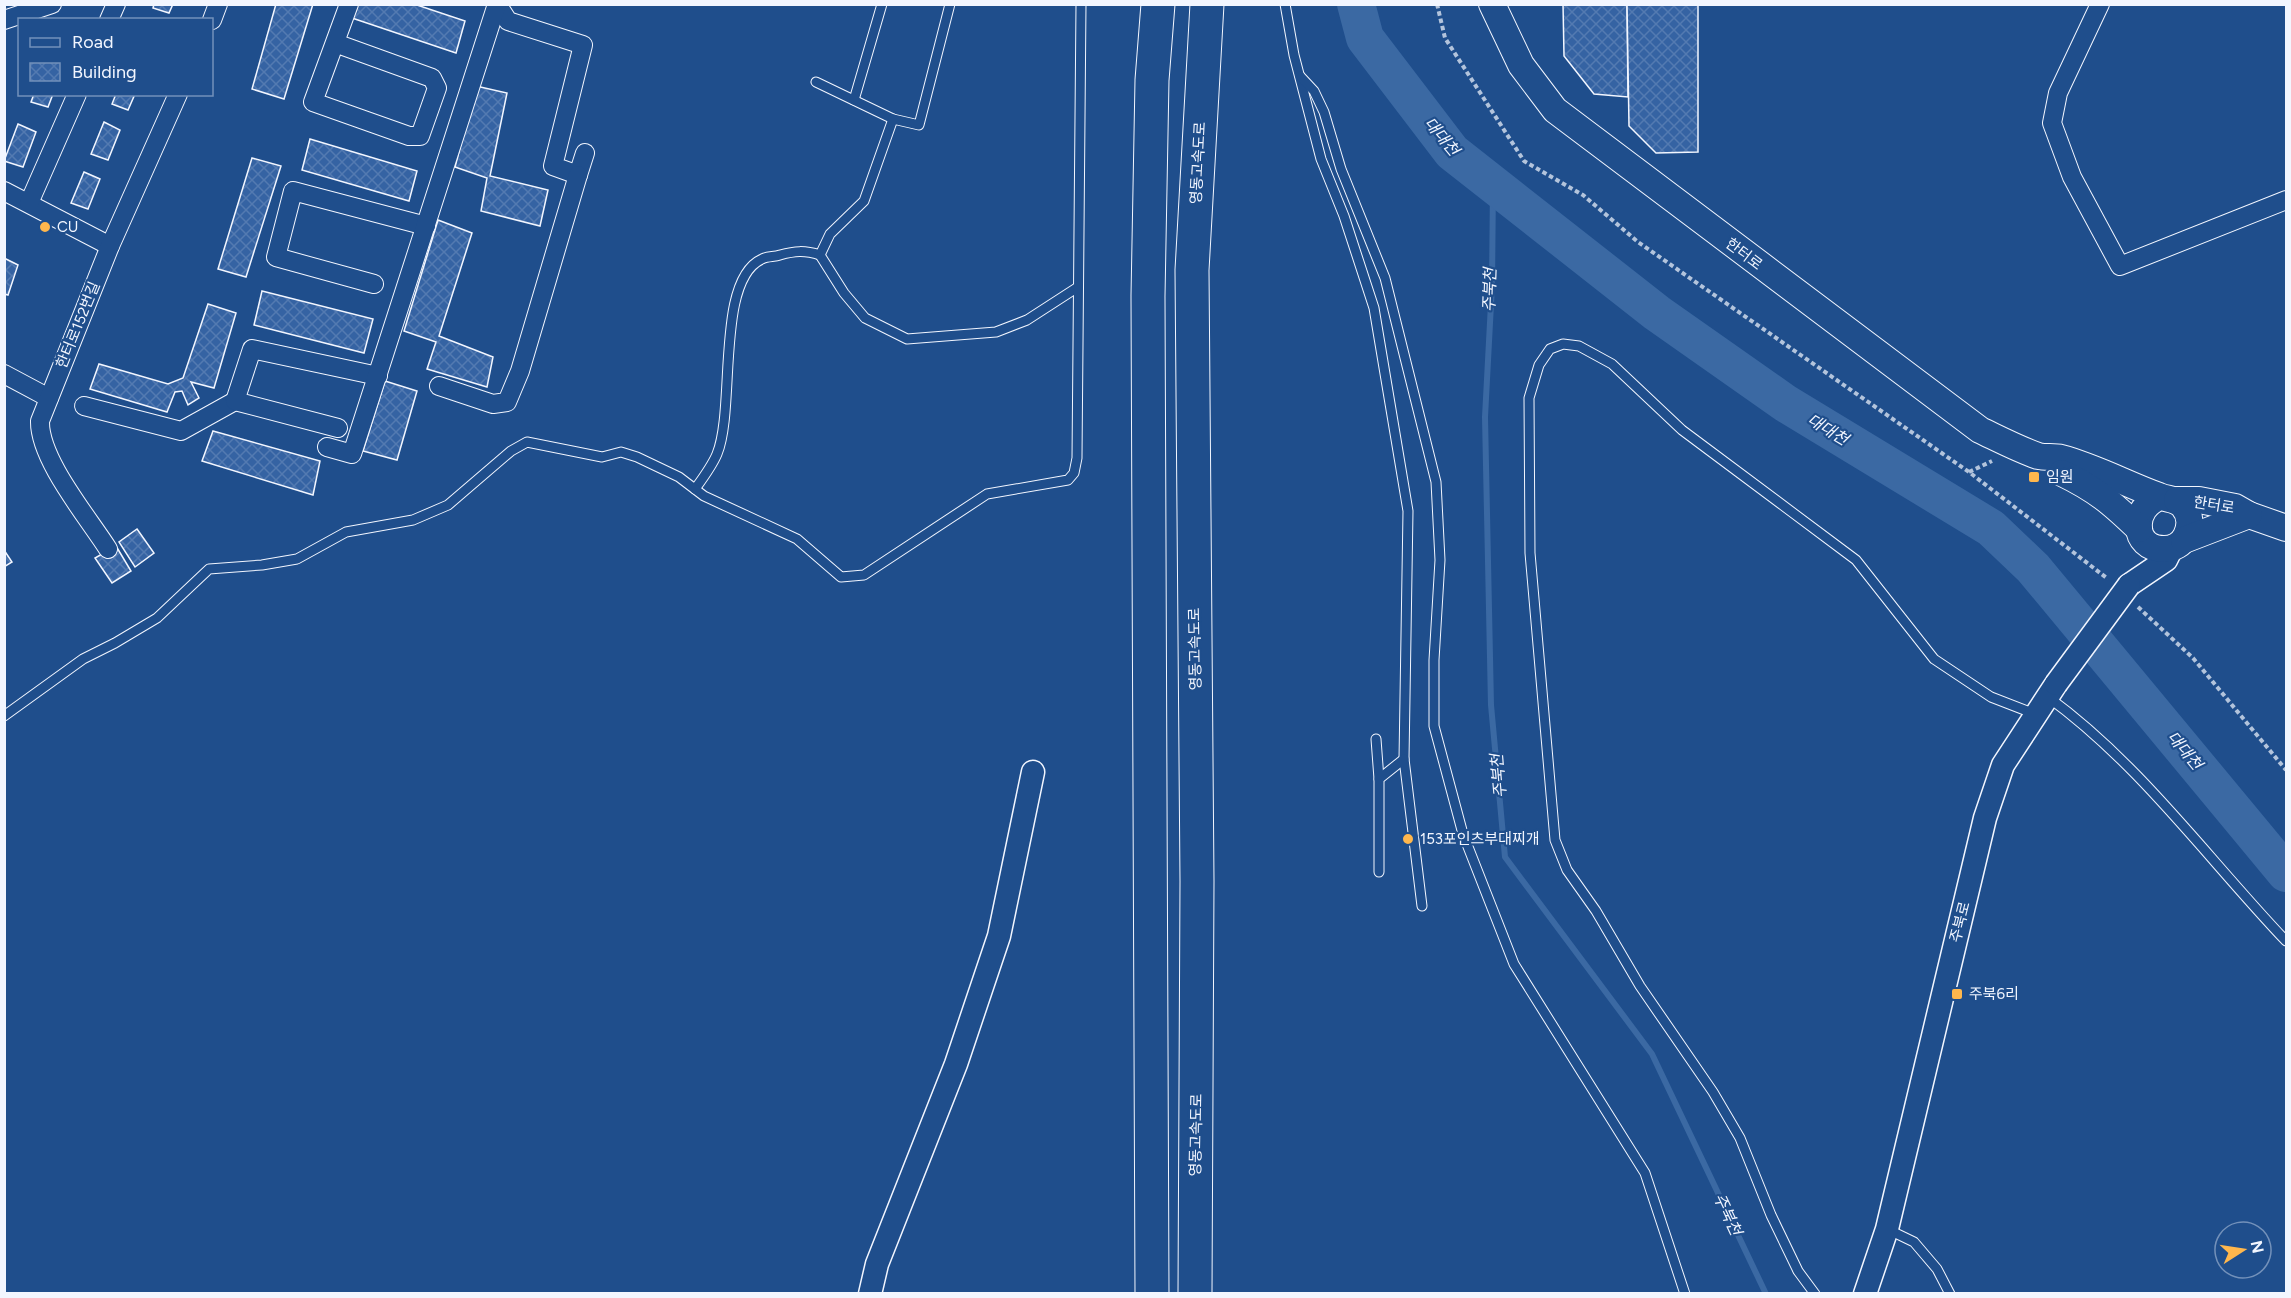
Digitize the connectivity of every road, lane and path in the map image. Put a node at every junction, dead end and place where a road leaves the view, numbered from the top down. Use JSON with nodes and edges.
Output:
{"nodes":[{"id":1,"x":52,"y":4,"type":"edge"},
{"id":2,"x":116,"y":4,"type":"edge"},
{"id":3,"x":349,"y":4,"type":"edge"},
{"id":4,"x":882,"y":4,"type":"edge"},
{"id":5,"x":950,"y":4,"type":"edge"},
{"id":6,"x":1081,"y":4,"type":"edge"},
{"id":7,"x":1158,"y":4,"type":"edge"},
{"id":8,"x":1207,"y":4,"type":"edge"},
{"id":9,"x":1285,"y":4,"type":"edge"},
{"id":10,"x":1437,"y":4,"type":"edge"},
{"id":11,"x":1492,"y":4,"type":"edge"},
{"id":12,"x":2100,"y":4,"type":"edge"},
{"id":13,"x":497,"y":5,"type":"edge"},
{"id":14,"x":110,"y":18,"type":"edge"},
{"id":15,"x":4,"y":20,"type":"edge"},
{"id":16,"x":335,"y":43,"type":"junction"},
{"id":17,"x":1300,"y":76,"type":"junction"},
{"id":18,"x":816,"y":82,"type":"dead end"},
{"id":19,"x":76,"y":96,"type":"edge"},
{"id":20,"x":177,"y":96,"type":"edge"},
{"id":21,"x":854,"y":100,"type":"junction"},
{"id":22,"x":893,"y":118,"type":"junction"},
{"id":23,"x":585,"y":153,"type":"dead end"},
{"id":24,"x":578,"y":176,"type":"junction"},
{"id":25,"x":4,"y":191,"type":"edge"},
{"id":26,"x":2286,"y":200,"type":"edge"},
{"id":27,"x":29,"y":203,"type":"junction"},
{"id":28,"x":426,"y":226,"type":"junction"},
{"id":29,"x":110,"y":246,"type":"junction"},
{"id":30,"x":820,"y":255,"type":"junction"},
{"id":31,"x":374,"y":284,"type":"dead end"},
{"id":32,"x":1078,"y":287,"type":"junction"},
{"id":33,"x":4,"y":374,"type":"edge"},
{"id":34,"x":378,"y":376,"type":"junction"},
{"id":35,"x":439,"y":386,"type":"dead end"},
{"id":36,"x":49,"y":398,"type":"junction"},
{"id":37,"x":235,"y":401,"type":"junction"},
{"id":38,"x":84,"y":405,"type":"dead end"},
{"id":39,"x":339,"y":428,"type":"dead end"},
{"id":40,"x":327,"y":447,"type":"dead end"},
{"id":41,"x":2041,"y":457,"type":"junction"},
{"id":42,"x":695,"y":489,"type":"junction"},
{"id":43,"x":2169,"y":499,"type":"junction"},
{"id":44,"x":2249,"y":516,"type":"junction"},
{"id":45,"x":2286,"y":528,"type":"edge"},
{"id":46,"x":2140,"y":533,"type":"junction"},
{"id":47,"x":2178,"y":544,"type":"junction"},
{"id":48,"x":108,"y":549,"type":"dead end"},
{"id":49,"x":2126,"y":591,"type":"junction"},
{"id":50,"x":2046,"y":698,"type":"junction"},
{"id":51,"x":4,"y":716,"type":"edge"},
{"id":52,"x":1376,"y":739,"type":"dead end"},
{"id":53,"x":1404,"y":759,"type":"junction"},
{"id":54,"x":2286,"y":770,"type":"edge"},
{"id":55,"x":1033,"y":772,"type":"dead end"},
{"id":56,"x":1379,"y":779,"type":"junction"},
{"id":57,"x":1379,"y":872,"type":"dead end"},
{"id":58,"x":1422,"y":906,"type":"dead end"},
{"id":59,"x":2286,"y":941,"type":"edge"},
{"id":60,"x":1194,"y":1210,"type":"junction"},
{"id":61,"x":1887,"y":1229,"type":"junction"},
{"id":62,"x":870,"y":1293,"type":"edge"},
{"id":63,"x":1152,"y":1293,"type":"edge"},
{"id":64,"x":1195,"y":1293,"type":"edge"},
{"id":65,"x":1206,"y":1293,"type":"edge"},
{"id":66,"x":1685,"y":1293,"type":"edge"},
{"id":67,"x":1815,"y":1293,"type":"edge"},
{"id":68,"x":1865,"y":1293,"type":"edge"},
{"id":69,"x":1950,"y":1293,"type":"edge"}],
"edges":[{"from":1,"to":15,"type":"street"},
{"from":2,"to":14,"type":"street"},
{"from":3,"to":16,"type":"street"},
{"from":4,"to":21,"type":"lane"},
{"from":5,"to":22,"type":"lane"},
{"from":6,"to":32,"type":"lane"},
{"from":7,"to":63,"type":"highway"},
{"from":8,"to":60,"type":"highway","name":"영동고속도로"},
{"from":9,"to":17,"type":"lane"},
{"from":10,"to":49,"type":"path"},
{"from":11,"to":41,"type":"main road","name":"한터로"},
{"from":12,"to":26,"type":"street"},
{"from":13,"to":24,"type":"street"},
{"from":13,"to":28,"type":"street"},
{"from":16,"to":16,"type":"street"},
{"from":17,"to":53,"type":"lane"},
{"from":17,"to":66,"type":"lane"},
{"from":18,"to":21,"type":"lane"},
{"from":19,"to":27,"type":"street"},
{"from":20,"to":29,"type":"street","name":"한터로152번길"},
{"from":21,"to":22,"type":"lane"},
{"from":22,"to":30,"type":"lane"},
{"from":23,"to":24,"type":"street"},
{"from":24,"to":35,"type":"street"},
{"from":25,"to":27,"type":"street"},
{"from":27,"to":29,"type":"street"},
{"from":28,"to":31,"type":"street"},
{"from":28,"to":34,"type":"street"},
{"from":29,"to":36,"type":"street","name":"한터로152번길"},
{"from":30,"to":32,"type":"lane"},
{"from":30,"to":42,"type":"lane"},
{"from":32,"to":42,"type":"lane"},
{"from":33,"to":36,"type":"street"},
{"from":34,"to":37,"type":"street"},
{"from":34,"to":40,"type":"street"},
{"from":36,"to":48,"type":"street","name":"한터로152번길"},
{"from":37,"to":38,"type":"street"},
{"from":37,"to":39,"type":"street"},
{"from":41,"to":43,"type":"main road","name":"한터로"},
{"from":41,"to":46,"type":"main road","name":"한터로"},
{"from":42,"to":51,"type":"lane"},
{"from":43,"to":44,"type":"main road","name":"한터로"},
{"from":43,"to":46,"type":"main road"},
{"from":43,"to":47,"type":"main road"},
{"from":44,"to":45,"type":"main road","name":"한터로"},
{"from":44,"to":47,"type":"main road","name":"한터로"},
{"from":46,"to":47,"type":"main road"},
{"from":46,"to":49,"type":"street","name":"주북로"},
{"from":47,"to":49,"type":"street","name":"주북로"},
{"from":49,"to":50,"type":"street","name":"주북로","bridge":true},
{"from":49,"to":54,"type":"path"},
{"from":50,"to":59,"type":"lane"},
{"from":50,"to":61,"type":"street","name":"주북로"},
{"from":50,"to":67,"type":"lane"},
{"from":52,"to":56,"type":"lane"},
{"from":53,"to":56,"type":"lane"},
{"from":53,"to":58,"type":"lane"},
{"from":55,"to":62,"type":"street"},
{"from":56,"to":57,"type":"lane"},
{"from":60,"to":64,"type":"highway","name":"영동고속도로"},
{"from":60,"to":65,"type":"highway"},
{"from":61,"to":68,"type":"street","name":"주북로"},
{"from":61,"to":69,"type":"lane"}]}
